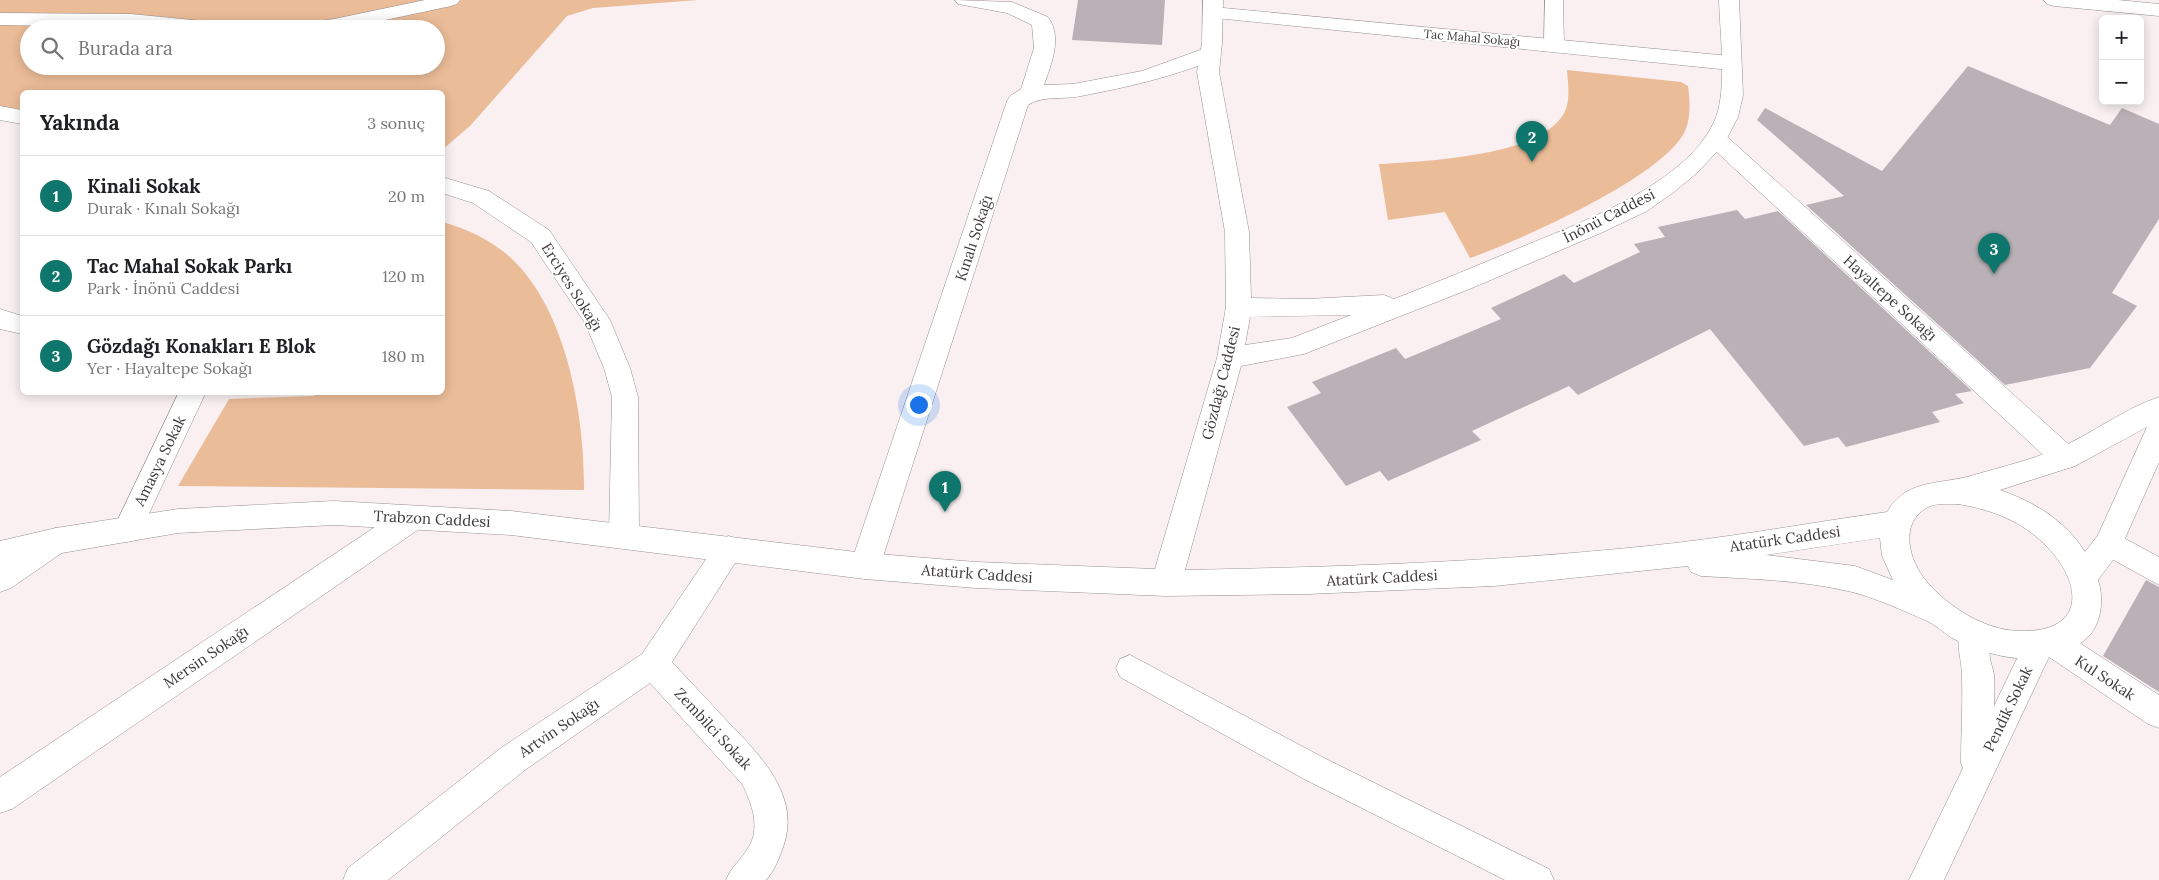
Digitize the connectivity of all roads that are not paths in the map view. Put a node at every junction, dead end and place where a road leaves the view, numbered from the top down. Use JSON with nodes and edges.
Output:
{"nodes":[{"id":1,"x":452,"y":0,"type":"edge"},
{"id":2,"x":965,"y":0,"type":"edge"},
{"id":3,"x":1554,"y":0,"type":"edge"},
{"id":4,"x":1729,"y":0,"type":"edge"},
{"id":5,"x":2054,"y":0,"type":"edge"},
{"id":6,"x":1213,"y":6,"type":"edge"},
{"id":7,"x":2159,"y":10,"type":"edge"},
{"id":8,"x":0,"y":19,"type":"edge"},
{"id":9,"x":131,"y":20,"type":"edge"},
{"id":10,"x":358,"y":20,"type":"edge"},
{"id":11,"x":1554,"y":46,"type":"junction"},
{"id":12,"x":1211,"y":53,"type":"junction"},
{"id":13,"x":1730,"y":63,"type":"junction"},
{"id":14,"x":1031,"y":93,"type":"junction"},
{"id":15,"x":0,"y":113,"type":"edge"},
{"id":16,"x":20,"y":117,"type":"edge"},
{"id":17,"x":1716,"y":139,"type":"junction"},
{"id":18,"x":445,"y":185,"type":"edge"},
{"id":19,"x":1411,"y":302,"type":"junction"},
{"id":20,"x":1239,"y":307,"type":"junction"},
{"id":21,"x":0,"y":320,"type":"edge"},
{"id":22,"x":20,"y":325,"type":"edge"},
{"id":23,"x":1230,"y":358,"type":"junction"},
{"id":24,"x":192,"y":395,"type":"edge"},
{"id":25,"x":2159,"y":408,"type":"edge"},
{"id":26,"x":2159,"y":431,"type":"edge"},
{"id":27,"x":2065,"y":458,"type":"junction"},
{"id":28,"x":1958,"y":492,"type":"junction"},
{"id":29,"x":412,"y":518,"type":"junction"},
{"id":30,"x":1896,"y":522,"type":"junction"},
{"id":31,"x":127,"y":530,"type":"junction"},
{"id":32,"x":624,"y":535,"type":"junction"},
{"id":33,"x":56,"y":541,"type":"junction"},
{"id":34,"x":2109,"y":543,"type":"junction"},
{"id":35,"x":729,"y":549,"type":"junction"},
{"id":36,"x":0,"y":554,"type":"edge"},
{"id":37,"x":1650,"y":559,"type":"junction"},
{"id":38,"x":865,"y":566,"type":"junction"},
{"id":39,"x":2159,"y":572,"type":"edge"},
{"id":40,"x":2083,"y":577,"type":"junction"},
{"id":41,"x":0,"y":579,"type":"edge"},
{"id":42,"x":1166,"y":583,"type":"junction"},
{"id":43,"x":1941,"y":614,"type":"junction"},
{"id":44,"x":1973,"y":633,"type":"junction"},
{"id":45,"x":2045,"y":644,"type":"junction"},
{"id":46,"x":653,"y":664,"type":"junction"},
{"id":47,"x":1130,"y":668,"type":"dead end"},
{"id":48,"x":2159,"y":713,"type":"edge"},
{"id":49,"x":1976,"y":772,"type":"junction"},
{"id":50,"x":0,"y":797,"type":"edge"},
{"id":51,"x":360,"y":880,"type":"edge"},
{"id":52,"x":743,"y":880,"type":"edge"},
{"id":53,"x":1538,"y":880,"type":"edge"},
{"id":54,"x":1926,"y":880,"type":"edge"}],
"edges":[{"from":1,"to":10,"type":"lane"},
{"from":2,"to":14,"type":"street"},
{"from":3,"to":11,"type":"lane"},
{"from":4,"to":13,"type":"street","name":"İnönü Caddesi"},
{"from":5,"to":7,"type":"street"},
{"from":6,"to":11,"type":"street","name":"Tac Mahal Sokağı"},
{"from":6,"to":12,"type":"street","name":"Gözdağı Caddesi"},
{"from":8,"to":9,"type":"lane"},
{"from":11,"to":13,"type":"street","name":"Tac Mahal Sokağı"},
{"from":12,"to":14,"type":"street"},
{"from":12,"to":20,"type":"street","name":"Gözdağı Caddesi"},
{"from":13,"to":17,"type":"street","name":"İnönü Caddesi"},
{"from":14,"to":38,"type":"street","name":"Kınalı Sokağı"},
{"from":15,"to":16,"type":"street"},
{"from":17,"to":19,"type":"street","name":"İnönü Caddesi"},
{"from":17,"to":27,"type":"street","name":"Hayaltepe Sokağı"},
{"from":18,"to":32,"type":"street","name":"Erciyes Sokağı"},
{"from":19,"to":20,"type":"street"},
{"from":19,"to":23,"type":"street","name":"İnönü Caddesi"},
{"from":20,"to":23,"type":"street","name":"Gözdağı Caddesi"},
{"from":21,"to":22,"type":"street"},
{"from":23,"to":42,"type":"street","name":"Gözdağı Caddesi"},
{"from":24,"to":31,"type":"street","name":"Amasya Sokak"},
{"from":25,"to":27,"type":"street"},
{"from":26,"to":34,"type":"street"},
{"from":27,"to":28,"type":"street"},
{"from":28,"to":30,"type":"street"},
{"from":28,"to":40,"type":"street"},
{"from":29,"to":31,"type":"street","name":"Trabzon Caddesi"},
{"from":29,"to":32,"type":"street","name":"Trabzon Caddesi"},
{"from":29,"to":50,"type":"street","name":"Mersin Sokağı"},
{"from":30,"to":37,"type":"street","name":"Atatürk Caddesi"},
{"from":30,"to":43,"type":"street"},
{"from":31,"to":33,"type":"street","name":"Trabzon Caddesi"},
{"from":32,"to":35,"type":"street","name":"Trabzon Caddesi"},
{"from":33,"to":36,"type":"street","name":"Trabzon Caddesi"},
{"from":33,"to":41,"type":"street"},
{"from":34,"to":39,"type":"street"},
{"from":34,"to":40,"type":"street"},
{"from":35,"to":38,"type":"street","name":"Trabzon Caddesi"},
{"from":35,"to":46,"type":"street","name":"Artvin Sokağı"},
{"from":37,"to":42,"type":"street","name":"Atatürk Caddesi"},
{"from":37,"to":43,"type":"street"},
{"from":38,"to":42,"type":"street","name":"Atatürk Caddesi"},
{"from":40,"to":45,"type":"street"},
{"from":43,"to":44,"type":"street"},
{"from":44,"to":45,"type":"street"},
{"from":44,"to":49,"type":"street","name":"Pendik Sokak"},
{"from":45,"to":48,"type":"street","name":"Kul Sokak"},
{"from":45,"to":49,"type":"street","name":"Pendik Sokak"},
{"from":46,"to":51,"type":"street","name":"Artvin Sokağı"},
{"from":46,"to":52,"type":"street","name":"Zembilci Sokak"},
{"from":47,"to":53,"type":"lane"},
{"from":49,"to":54,"type":"street","name":"Pendik Sokak"}]}
